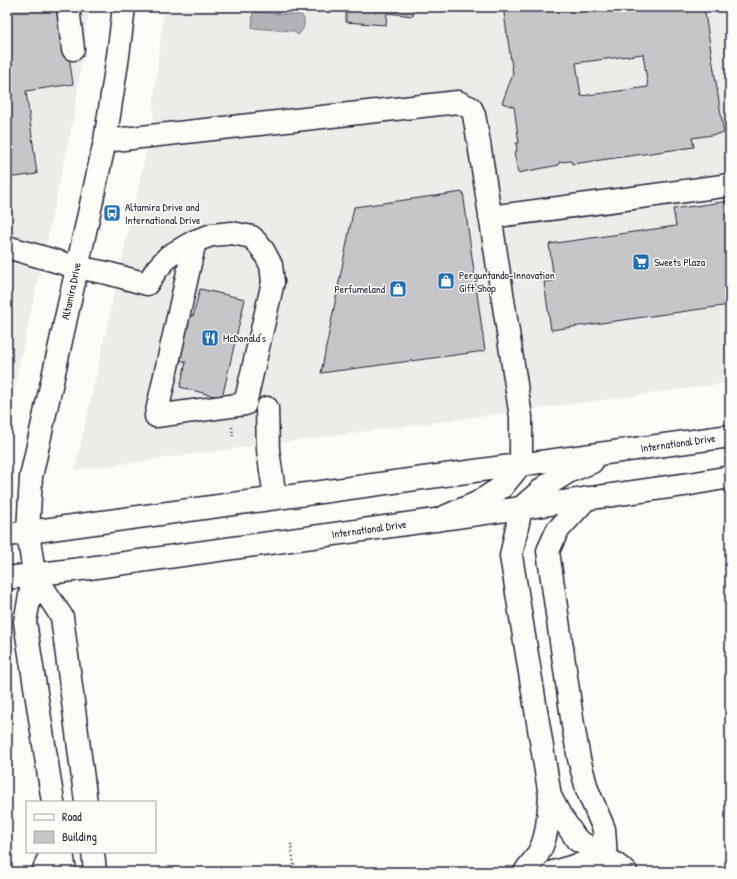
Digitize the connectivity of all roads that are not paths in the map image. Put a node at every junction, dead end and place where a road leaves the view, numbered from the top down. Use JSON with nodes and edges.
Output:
{"nodes":[{"id":1,"x":68,"y":7,"type":"edge"},
{"id":2,"x":124,"y":7,"type":"edge"},
{"id":3,"x":73,"y":48,"type":"dead end"},
{"id":4,"x":105,"y":141,"type":"junction"},
{"id":5,"x":730,"y":185,"type":"edge"},
{"id":6,"x":490,"y":217,"type":"junction"},
{"id":7,"x":195,"y":241,"type":"junction"},
{"id":8,"x":7,"y":247,"type":"edge"},
{"id":9,"x":76,"y":267,"type":"junction"},
{"id":10,"x":268,"y":408,"type":"dead end"},
{"id":11,"x":730,"y":436,"type":"edge"},
{"id":12,"x":616,"y":452,"type":"junction"},
{"id":13,"x":521,"y":464,"type":"junction"},
{"id":14,"x":730,"y":477,"type":"edge"},
{"id":15,"x":275,"y":498,"type":"junction"},
{"id":16,"x":588,"y":498,"type":"junction"},
{"id":17,"x":521,"y":508,"type":"junction"},
{"id":18,"x":437,"y":520,"type":"junction"},
{"id":19,"x":18,"y":534,"type":"edge"},
{"id":20,"x":34,"y":574,"type":"junction"},
{"id":21,"x":7,"y":578,"type":"edge"},
{"id":22,"x":550,"y":796,"type":"junction"},
{"id":23,"x":51,"y":797,"type":"edge"},
{"id":24,"x":86,"y":801,"type":"edge"},
{"id":25,"x":51,"y":853,"type":"edge"},
{"id":26,"x":62,"y":853,"type":"edge"},
{"id":27,"x":93,"y":853,"type":"edge"},
{"id":28,"x":606,"y":857,"type":"junction"},
{"id":29,"x":43,"y":872,"type":"edge"},
{"id":30,"x":65,"y":872,"type":"edge"},
{"id":31,"x":95,"y":872,"type":"edge"},
{"id":32,"x":525,"y":872,"type":"edge"},
{"id":33,"x":553,"y":872,"type":"edge"},
{"id":34,"x":626,"y":872,"type":"edge"}],
"edges":[{"from":1,"to":3,"type":"street"},
{"from":2,"to":4,"type":"street","name":"Altamira Drive"},
{"from":4,"to":6,"type":"street"},
{"from":4,"to":9,"type":"street","name":"Altamira Drive"},
{"from":5,"to":6,"type":"street"},
{"from":6,"to":13,"type":"street"},
{"from":7,"to":7,"type":"street"},
{"from":7,"to":9,"type":"street"},
{"from":8,"to":9,"type":"street"},
{"from":9,"to":19,"type":"street","name":"Altamira Drive"},
{"from":10,"to":15,"type":"street"},
{"from":11,"to":12,"type":"street","name":"International Drive"},
{"from":12,"to":13,"type":"street","name":"International Drive"},
{"from":12,"to":17,"type":"street"},
{"from":13,"to":15,"type":"street","name":"International Drive"},
{"from":13,"to":18,"type":"street"},
{"from":14,"to":16,"type":"street","name":"International Drive"},
{"from":15,"to":19,"type":"street","name":"International Drive"},
{"from":16,"to":17,"type":"street","name":"International Drive"},
{"from":16,"to":28,"type":"street"},
{"from":17,"to":18,"type":"street","name":"International Drive"},
{"from":17,"to":22,"type":"street"},
{"from":18,"to":20,"type":"street","name":"International Drive"},
{"from":19,"to":20,"type":"street","name":"Altamira Drive"},
{"from":20,"to":21,"type":"street","name":"International Drive"},
{"from":20,"to":23,"type":"street"},
{"from":20,"to":24,"type":"street"},
{"from":22,"to":28,"type":"street"},
{"from":22,"to":32,"type":"street"},
{"from":25,"to":29,"type":"street"},
{"from":26,"to":30,"type":"street"},
{"from":27,"to":31,"type":"street"},
{"from":28,"to":33,"type":"street"},
{"from":28,"to":34,"type":"street"}]}
